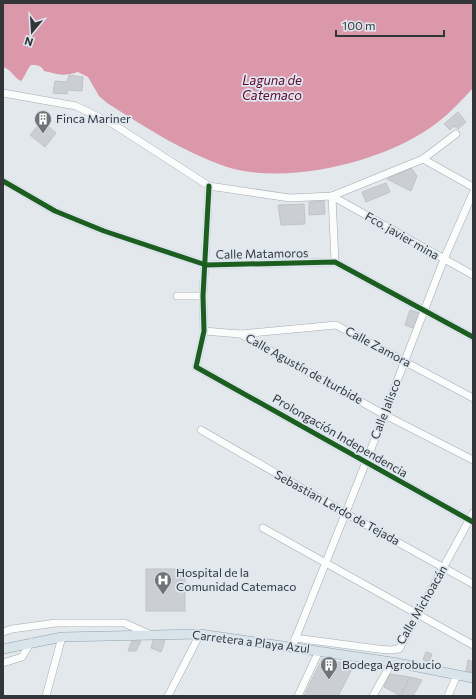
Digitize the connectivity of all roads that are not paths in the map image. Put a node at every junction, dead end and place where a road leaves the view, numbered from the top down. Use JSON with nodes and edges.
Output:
{"nodes":[{"id":1,"x":3,"y":93,"type":"edge"},
{"id":2,"x":456,"y":134,"type":"dead end"},
{"id":3,"x":423,"y":159,"type":"junction"},
{"id":4,"x":3,"y":181,"type":"edge"},
{"id":5,"x":209,"y":186,"type":"junction"},
{"id":6,"x":473,"y":187,"type":"edge"},
{"id":7,"x":473,"y":193,"type":"edge"},
{"id":8,"x":332,"y":196,"type":"junction"},
{"id":9,"x":444,"y":259,"type":"junction"},
{"id":10,"x":335,"y":262,"type":"junction"},
{"id":11,"x":206,"y":265,"type":"junction"},
{"id":12,"x":473,"y":275,"type":"edge"},
{"id":13,"x":177,"y":296,"type":"dead end"},
{"id":14,"x":203,"y":296,"type":"junction"},
{"id":15,"x":425,"y":311,"type":"junction"},
{"id":16,"x":204,"y":331,"type":"junction"},
{"id":17,"x":240,"y":334,"type":"junction"},
{"id":18,"x":473,"y":337,"type":"edge"},
{"id":19,"x":405,"y":361,"type":"junction"},
{"id":20,"x":473,"y":398,"type":"edge"},
{"id":21,"x":383,"y":414,"type":"junction"},
{"id":22,"x":201,"y":430,"type":"dead end"},
{"id":23,"x":473,"y":460,"type":"edge"},
{"id":24,"x":366,"y":462,"type":"junction"},
{"id":25,"x":345,"y":513,"type":"junction"},
{"id":26,"x":473,"y":513,"type":"edge"},
{"id":27,"x":471,"y":521,"type":"edge"},
{"id":28,"x":263,"y":528,"type":"dead end"},
{"id":29,"x":324,"y":562,"type":"junction"},
{"id":30,"x":444,"y":567,"type":"junction"},
{"id":31,"x":473,"y":584,"type":"edge"},
{"id":32,"x":418,"y":616,"type":"junction"},
{"id":33,"x":3,"y":632,"type":"edge"},
{"id":34,"x":200,"y":634,"type":"junction"},
{"id":35,"x":151,"y":635,"type":"junction"},
{"id":36,"x":62,"y":637,"type":"junction"},
{"id":37,"x":295,"y":638,"type":"junction"},
{"id":38,"x":31,"y":642,"type":"junction"},
{"id":39,"x":473,"y":645,"type":"edge"},
{"id":40,"x":292,"y":647,"type":"junction"},
{"id":41,"x":3,"y":649,"type":"edge"},
{"id":42,"x":319,"y":651,"type":"junction"},
{"id":43,"x":392,"y":662,"type":"junction"},
{"id":44,"x":3,"y":663,"type":"edge"},
{"id":45,"x":457,"y":675,"type":"junction"},
{"id":46,"x":473,"y":678,"type":"edge"},
{"id":47,"x":46,"y":696,"type":"edge"},
{"id":48,"x":168,"y":696,"type":"edge"},
{"id":49,"x":298,"y":696,"type":"edge"},
{"id":50,"x":373,"y":696,"type":"edge"},
{"id":51,"x":448,"y":696,"type":"edge"}],
"edges":[{"from":1,"to":5,"type":"street"},
{"from":2,"to":3,"type":"street"},
{"from":3,"to":6,"type":"street"},
{"from":3,"to":8,"type":"street"},
{"from":4,"to":11,"type":"street","name":"Calle Matamoros"},
{"from":5,"to":8,"type":"street"},
{"from":5,"to":11,"type":"street"},
{"from":7,"to":9,"type":"street","name":"Calle Jalisco"},
{"from":8,"to":9,"type":"street","name":"Fco. javier mina"},
{"from":8,"to":10,"type":"street"},
{"from":9,"to":12,"type":"street","name":"Fco. javier mina"},
{"from":9,"to":15,"type":"street","name":"Calle Jalisco"},
{"from":10,"to":11,"type":"street","name":"Calle Matamoros"},
{"from":10,"to":15,"type":"street","name":"Calle Matamoros"},
{"from":11,"to":14,"type":"street"},
{"from":13,"to":14,"type":"street"},
{"from":14,"to":16,"type":"street"},
{"from":15,"to":18,"type":"street","name":"Calle Matamoros"},
{"from":15,"to":19,"type":"street","name":"Calle Jalisco"},
{"from":16,"to":17,"type":"street","name":"Calle Zamora"},
{"from":16,"to":24,"type":"street","name":"Prolongación Independencia"},
{"from":17,"to":19,"type":"street","name":"Calle Zamora"},
{"from":17,"to":21,"type":"street","name":"Calle Agustín de Iturbide"},
{"from":19,"to":20,"type":"street","name":"Calle Zamora"},
{"from":19,"to":21,"type":"street","name":"Calle Jalisco"},
{"from":21,"to":23,"type":"street","name":"Calle Agustín de Iturbide"},
{"from":21,"to":24,"type":"street","name":"Calle Jalisco"},
{"from":22,"to":25,"type":"street","name":"Sebastian Lerdo de Tejada"},
{"from":24,"to":25,"type":"street","name":"Calle Jalisco"},
{"from":24,"to":27,"type":"street","name":"Prolongación Independencia"},
{"from":25,"to":29,"type":"street","name":"Calle Jalisco"},
{"from":25,"to":30,"type":"street","name":"Sebastian Lerdo de Tejada"},
{"from":26,"to":27,"type":"street","name":"Calle Michoacán"},
{"from":27,"to":30,"type":"street","name":"Calle Michoacán"},
{"from":28,"to":29,"type":"street"},
{"from":29,"to":32,"type":"street"},
{"from":29,"to":37,"type":"street","name":"Calle Jalisco"},
{"from":30,"to":31,"type":"street","name":"Sebastian Lerdo de Tejada"},
{"from":30,"to":32,"type":"street","name":"Calle Michoacán"},
{"from":32,"to":37,"type":"street","name":"Calle Michoacán"},
{"from":32,"to":39,"type":"street"},
{"from":33,"to":35,"type":"street"},
{"from":34,"to":35,"type":"main road","name":"Carretera a Playa Azul"},
{"from":34,"to":40,"type":"main road","name":"Carretera a Playa Azul"},
{"from":34,"to":48,"type":"street"},
{"from":35,"to":36,"type":"main road","name":"Carretera a Playa Azul"},
{"from":36,"to":38,"type":"main road","name":"Carretera a Playa Azul"},
{"from":36,"to":47,"type":"street"},
{"from":37,"to":40,"type":"street","name":"Calle Jalisco"},
{"from":38,"to":41,"type":"main road","name":"Carretera a Playa Azul"},
{"from":38,"to":44,"type":"street"},
{"from":40,"to":42,"type":"main road","name":"Carretera a Playa Azul"},
{"from":42,"to":43,"type":"main road","name":"Carretera a Playa Azul"},
{"from":42,"to":49,"type":"street"},
{"from":43,"to":45,"type":"main road","name":"Carretera a Playa Azul"},
{"from":43,"to":50,"type":"street"},
{"from":45,"to":46,"type":"main road","name":"Carretera a Playa Azul"},
{"from":45,"to":51,"type":"street"}]}
